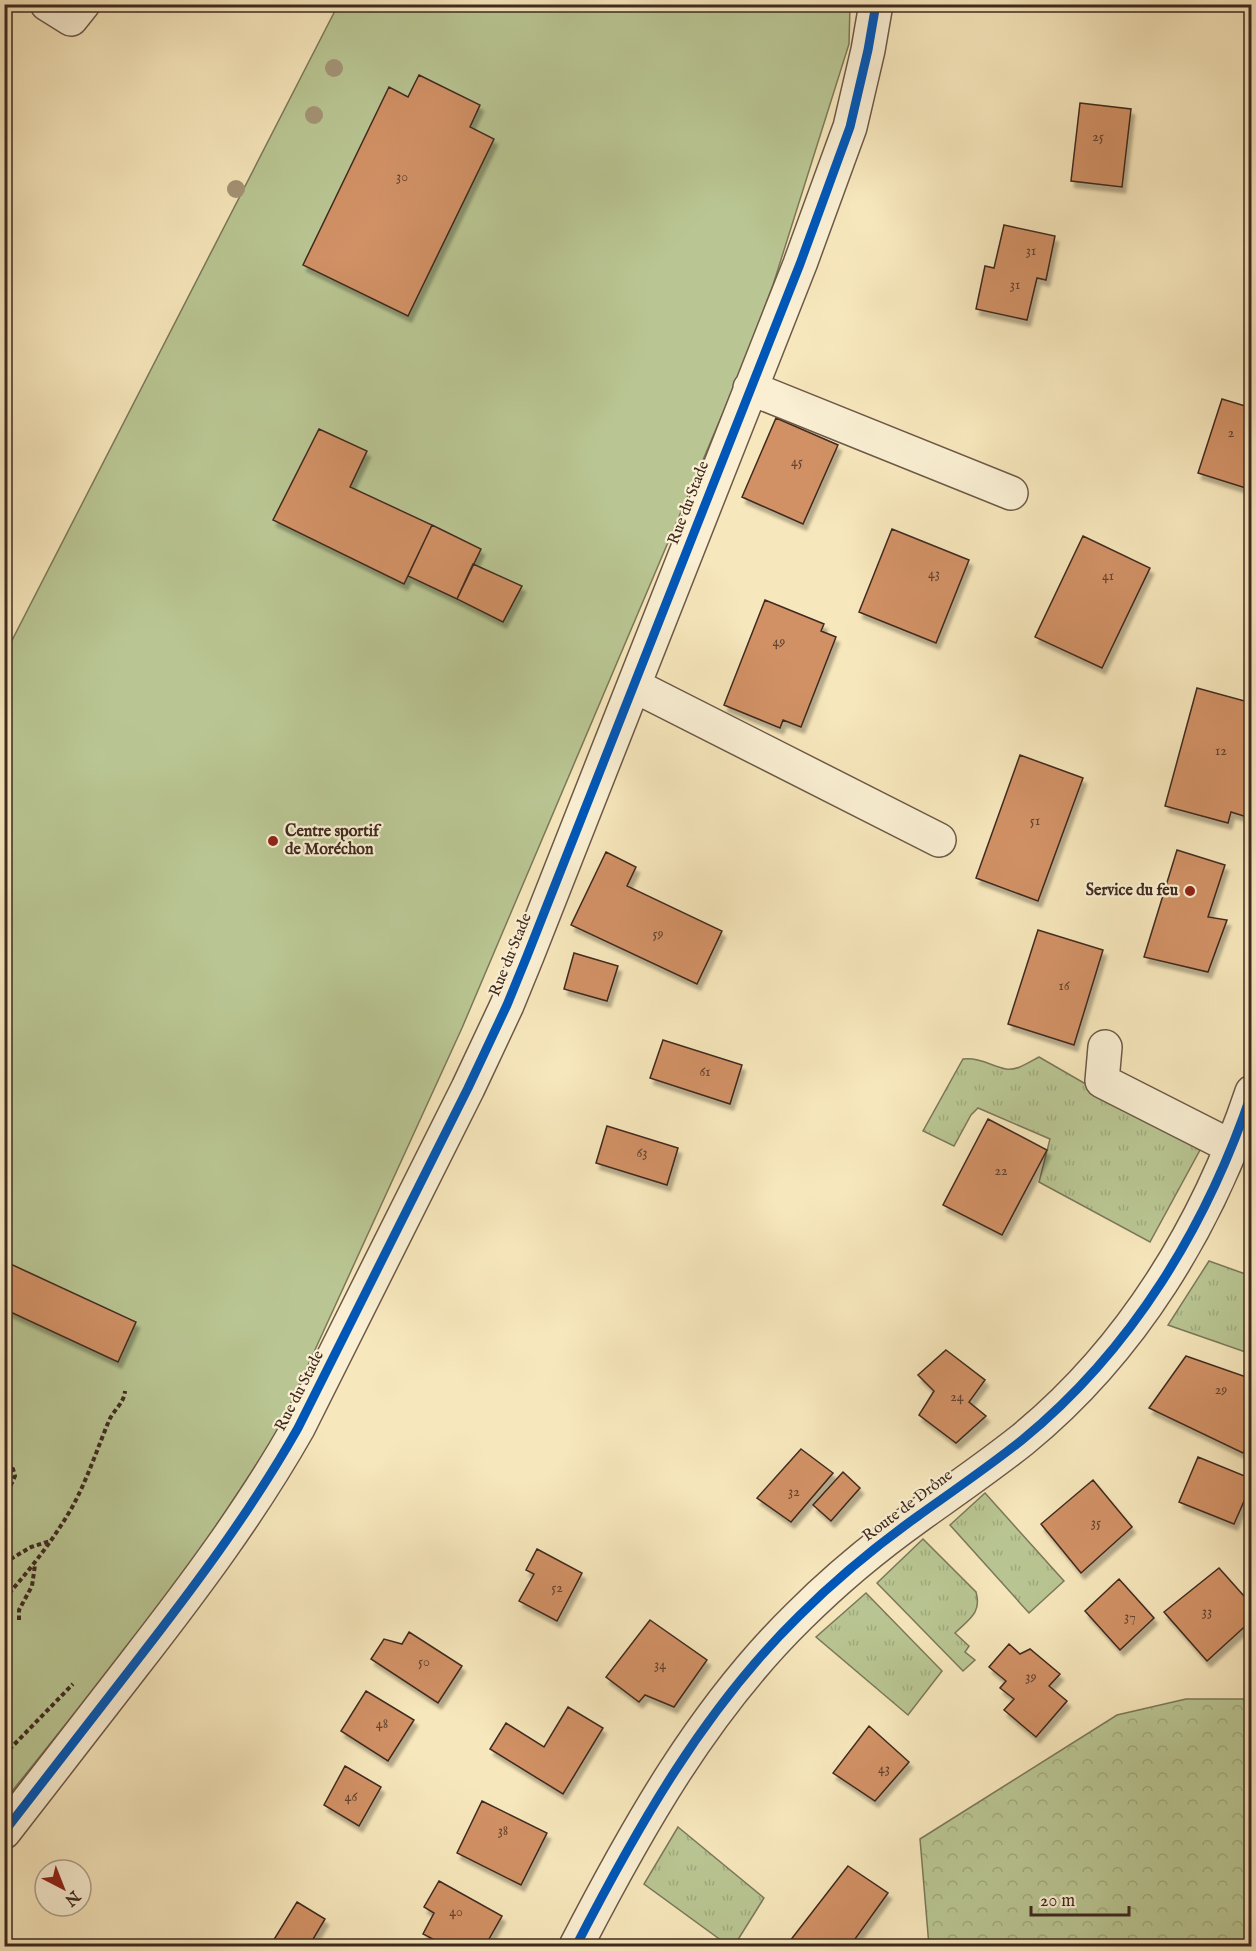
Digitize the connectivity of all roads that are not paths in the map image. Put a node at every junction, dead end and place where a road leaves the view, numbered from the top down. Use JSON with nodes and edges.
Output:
{"nodes":[{"id":1,"x":47,"y":4,"type":"edge"},
{"id":2,"x":82,"y":4,"type":"edge"},
{"id":3,"x":876,"y":4,"type":"edge"},
{"id":4,"x":750,"y":388,"type":"junction"},
{"id":5,"x":1011,"y":493,"type":"dead end"},
{"id":6,"x":635,"y":686,"type":"junction"},
{"id":7,"x":939,"y":840,"type":"dead end"},
{"id":8,"x":1105,"y":1047,"type":"dead end"},
{"id":9,"x":1251,"y":1092,"type":"edge"},
{"id":10,"x":1232,"y":1147,"type":"junction"},
{"id":11,"x":4,"y":1832,"type":"edge"},
{"id":12,"x":576,"y":1947,"type":"edge"}],
"edges":[{"from":1,"to":2,"type":"street"},
{"from":3,"to":4,"type":"street","name":"Rue du Stade"},
{"from":4,"to":5,"type":"street"},
{"from":4,"to":6,"type":"street","name":"Rue du Stade"},
{"from":6,"to":7,"type":"street"},
{"from":6,"to":11,"type":"street","name":"Rue du Stade"},
{"from":8,"to":10,"type":"street"},
{"from":9,"to":10,"type":"street","name":"Route de Drône"},
{"from":10,"to":12,"type":"street","name":"Route de Drône"}]}
